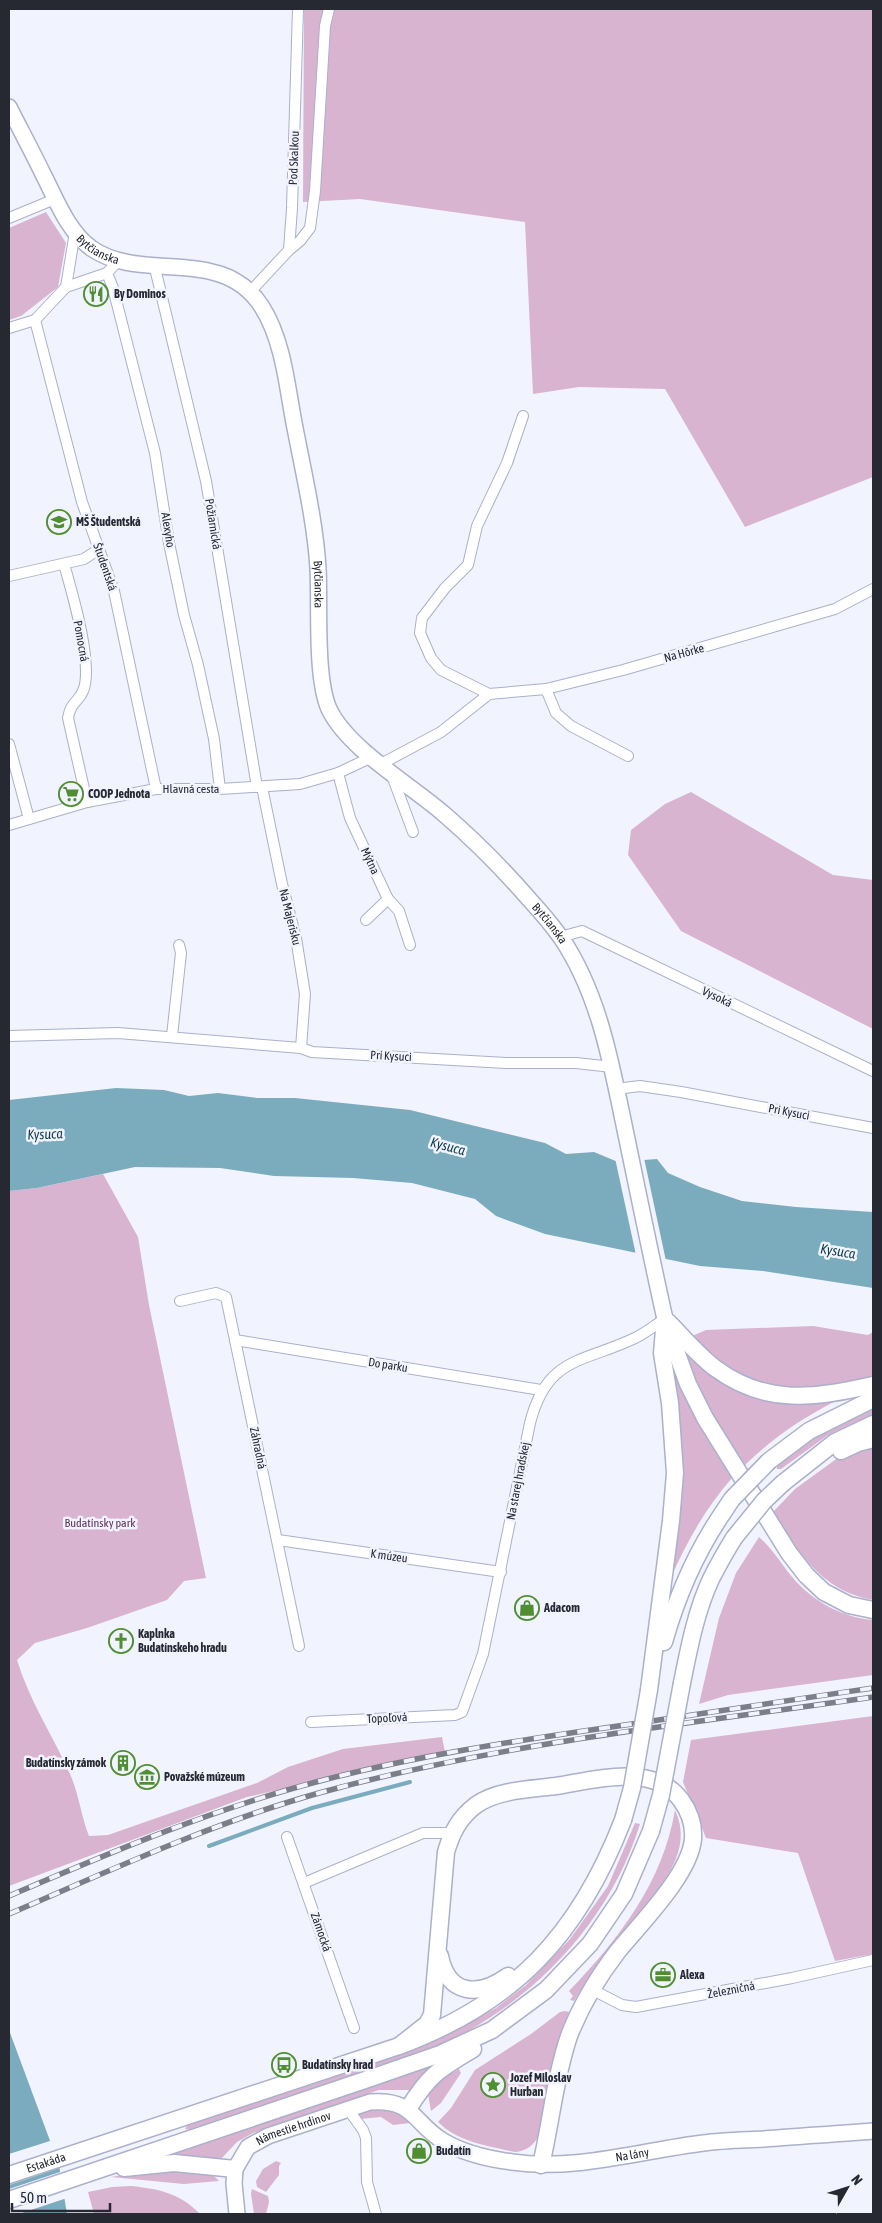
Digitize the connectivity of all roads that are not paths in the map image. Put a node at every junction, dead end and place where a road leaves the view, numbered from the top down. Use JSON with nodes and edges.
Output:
{"nodes":[{"id":1,"x":298,"y":9,"type":"edge"},
{"id":2,"x":329,"y":9,"type":"edge"},
{"id":3,"x":9,"y":107,"type":"edge"},
{"id":4,"x":56,"y":199,"type":"junction"},
{"id":5,"x":9,"y":218,"type":"edge"},
{"id":6,"x":75,"y":232,"type":"junction"},
{"id":7,"x":289,"y":250,"type":"junction"},
{"id":8,"x":119,"y":260,"type":"junction"},
{"id":9,"x":154,"y":264,"type":"junction"},
{"id":10,"x":107,"y":273,"type":"junction"},
{"id":11,"x":66,"y":287,"type":"junction"},
{"id":12,"x":250,"y":292,"type":"junction"},
{"id":13,"x":35,"y":320,"type":"junction"},
{"id":14,"x":9,"y":328,"type":"edge"},
{"id":15,"x":523,"y":416,"type":"dead end"},
{"id":16,"x":100,"y":549,"type":"junction"},
{"id":17,"x":64,"y":564,"type":"junction"},
{"id":18,"x":9,"y":576,"type":"edge"},
{"id":19,"x":873,"y":589,"type":"edge"},
{"id":20,"x":546,"y":689,"type":"junction"},
{"id":21,"x":489,"y":694,"type":"junction"},
{"id":22,"x":9,"y":744,"type":"edge"},
{"id":23,"x":628,"y":756,"type":"dead end"},
{"id":24,"x":381,"y":764,"type":"junction"},
{"id":25,"x":338,"y":773,"type":"junction"},
{"id":26,"x":260,"y":787,"type":"junction"},
{"id":27,"x":156,"y":789,"type":"junction"},
{"id":28,"x":220,"y":789,"type":"junction"},
{"id":29,"x":87,"y":802,"type":"junction"},
{"id":30,"x":29,"y":819,"type":"junction"},
{"id":31,"x":9,"y":825,"type":"edge"},
{"id":32,"x":413,"y":832,"type":"dead end"},
{"id":33,"x":388,"y":899,"type":"junction"},
{"id":34,"x":366,"y":920,"type":"dead end"},
{"id":35,"x":560,"y":937,"type":"junction"},
{"id":36,"x":410,"y":944,"type":"dead end"},
{"id":37,"x":179,"y":945,"type":"dead end"},
{"id":38,"x":9,"y":1036,"type":"edge"},
{"id":39,"x":172,"y":1036,"type":"junction"},
{"id":40,"x":301,"y":1048,"type":"junction"},
{"id":41,"x":612,"y":1067,"type":"junction"},
{"id":42,"x":873,"y":1071,"type":"edge"},
{"id":43,"x":616,"y":1088,"type":"junction"},
{"id":44,"x":873,"y":1128,"type":"edge"},
{"id":45,"x":180,"y":1301,"type":"dead end"},
{"id":46,"x":665,"y":1319,"type":"junction"},
{"id":47,"x":235,"y":1340,"type":"junction"},
{"id":48,"x":873,"y":1385,"type":"edge"},
{"id":49,"x":541,"y":1390,"type":"junction"},
{"id":50,"x":873,"y":1399,"type":"edge"},
{"id":51,"x":873,"y":1424,"type":"edge"},
{"id":52,"x":873,"y":1439,"type":"edge"},
{"id":53,"x":798,"y":1470,"type":"junction"},
{"id":54,"x":278,"y":1540,"type":"junction"},
{"id":55,"x":501,"y":1572,"type":"junction"},
{"id":56,"x":873,"y":1610,"type":"edge"},
{"id":57,"x":299,"y":1646,"type":"dead end"},
{"id":58,"x":650,"y":1690,"type":"junction"},
{"id":59,"x":462,"y":1712,"type":"joint"},
{"id":60,"x":311,"y":1722,"type":"dead end"},
{"id":61,"x":452,"y":1833,"type":"junction"},
{"id":62,"x":287,"y":1837,"type":"dead end"},
{"id":63,"x":304,"y":1883,"type":"junction"},
{"id":64,"x":438,"y":1950,"type":"junction"},
{"id":65,"x":545,"y":1951,"type":"junction"},
{"id":66,"x":873,"y":1960,"type":"edge"},
{"id":67,"x":591,"y":1989,"type":"junction"},
{"id":68,"x":504,"y":2022,"type":"junction"},
{"id":69,"x":354,"y":2028,"type":"dead end"},
{"id":70,"x":399,"y":2046,"type":"junction"},
{"id":71,"x":348,"y":2109,"type":"junction"},
{"id":72,"x":408,"y":2109,"type":"junction"},
{"id":73,"x":873,"y":2131,"type":"edge"},
{"id":74,"x":541,"y":2165,"type":"junction"},
{"id":75,"x":235,"y":2169,"type":"junction"},
{"id":76,"x":90,"y":2172,"type":"junction"},
{"id":77,"x":9,"y":2175,"type":"edge"},
{"id":78,"x":9,"y":2200,"type":"edge"},
{"id":79,"x":237,"y":2214,"type":"edge"},
{"id":80,"x":376,"y":2214,"type":"edge"}],
"edges":[{"from":1,"to":7,"type":"street","name":"Pod Skalkou"},
{"from":2,"to":7,"type":"street"},
{"from":3,"to":4,"type":"main road","name":"Bytčianska"},
{"from":4,"to":5,"type":"street"},
{"from":4,"to":6,"type":"main road","name":"Bytčianska"},
{"from":6,"to":8,"type":"main road","name":"Bytčianska"},
{"from":6,"to":11,"type":"street"},
{"from":7,"to":12,"type":"street"},
{"from":8,"to":9,"type":"main road","name":"Bytčianska"},
{"from":8,"to":10,"type":"street"},
{"from":9,"to":12,"type":"main road","name":"Bytčianska"},
{"from":9,"to":26,"type":"street","name":"Požiarnická"},
{"from":10,"to":11,"type":"street"},
{"from":10,"to":28,"type":"street","name":"Alexyho"},
{"from":11,"to":13,"type":"street"},
{"from":12,"to":24,"type":"main road","name":"Bytčianska"},
{"from":13,"to":14,"type":"street"},
{"from":13,"to":16,"type":"street","name":"Študentská"},
{"from":15,"to":21,"type":"street"},
{"from":16,"to":17,"type":"street"},
{"from":16,"to":27,"type":"street","name":"Študentská"},
{"from":17,"to":18,"type":"street"},
{"from":17,"to":29,"type":"street","name":"Pomocná"},
{"from":19,"to":20,"type":"street","name":"Na Hôrke"},
{"from":20,"to":21,"type":"street","name":"Na Hôrke"},
{"from":20,"to":23,"type":"street"},
{"from":21,"to":24,"type":"street"},
{"from":22,"to":30,"type":"street"},
{"from":24,"to":25,"type":"street","name":"Hlavná cesta"},
{"from":24,"to":32,"type":"street"},
{"from":24,"to":35,"type":"main road","name":"Bytčianska"},
{"from":25,"to":26,"type":"street","name":"Hlavná cesta"},
{"from":25,"to":33,"type":"street","name":"Mýtna"},
{"from":26,"to":28,"type":"street","name":"Hlavná cesta"},
{"from":26,"to":40,"type":"street","name":"Na Majerisku"},
{"from":27,"to":28,"type":"street","name":"Hlavná cesta"},
{"from":27,"to":29,"type":"street","name":"Hlavná cesta"},
{"from":29,"to":30,"type":"street","name":"Hlavná cesta"},
{"from":30,"to":31,"type":"street","name":"Hlavná cesta"},
{"from":33,"to":34,"type":"street"},
{"from":33,"to":36,"type":"street","name":"Mýtna"},
{"from":35,"to":41,"type":"main road","name":"Bytčianska"},
{"from":35,"to":42,"type":"street","name":"Vysoká"},
{"from":37,"to":39,"type":"street"},
{"from":38,"to":39,"type":"street","name":"Pri Kysuci"},
{"from":39,"to":40,"type":"street","name":"Pri Kysuci"},
{"from":40,"to":41,"type":"street","name":"Pri Kysuci"},
{"from":41,"to":43,"type":"main road","name":"Bytčianska"},
{"from":43,"to":44,"type":"street","name":"Pri Kysuci"},
{"from":43,"to":46,"type":"main road","name":"Bytčianska"},
{"from":45,"to":47,"type":"street","name":"Záhradná"},
{"from":46,"to":48,"type":"main road"},
{"from":46,"to":49,"type":"street","name":"Na starej hradskej"},
{"from":46,"to":56,"type":"main road"},
{"from":46,"to":58,"type":"main road"},
{"from":47,"to":49,"type":"street","name":"Do parku"},
{"from":47,"to":54,"type":"street","name":"Záhradná"},
{"from":49,"to":55,"type":"street","name":"Na starej hradskej"},
{"from":50,"to":58,"type":"main road","bridge":true},
{"from":51,"to":53,"type":"main road"},
{"from":52,"to":53,"type":"main road"},
{"from":53,"to":68,"type":"main road","bridge":true},
{"from":54,"to":55,"type":"street","name":"K múzeu"},
{"from":54,"to":57,"type":"street","name":"Záhradná"},
{"from":55,"to":59,"type":"street","name":"Na starej hradskej"},
{"from":58,"to":65,"type":"main road","bridge":true},
{"from":59,"to":60,"type":"street","name":"Topoľová"},
{"from":61,"to":63,"type":"street"},
{"from":61,"to":64,"type":"main road"},
{"from":61,"to":67,"type":"main road"},
{"from":62,"to":63,"type":"street","name":"Zámocká"},
{"from":63,"to":69,"type":"street","name":"Zámocká"},
{"from":64,"to":65,"type":"main road"},
{"from":64,"to":70,"type":"main road"},
{"from":65,"to":70,"type":"main road","name":"Estakáda"},
{"from":66,"to":67,"type":"street","name":"Železničná"},
{"from":67,"to":74,"type":"main road"},
{"from":68,"to":72,"type":"main road"},
{"from":68,"to":76,"type":"main road"},
{"from":70,"to":77,"type":"main road","name":"Estakáda"},
{"from":71,"to":72,"type":"main road","name":"Námestie hrdinov"},
{"from":71,"to":75,"type":"main road","name":"Námestie hrdinov"},
{"from":71,"to":80,"type":"street"},
{"from":72,"to":74,"type":"main road","name":"Na lány"},
{"from":73,"to":74,"type":"main road","name":"Na lány"},
{"from":75,"to":76,"type":"main road"},
{"from":75,"to":79,"type":"main road"},
{"from":76,"to":78,"type":"main road","name":"Estakáda"}]}
